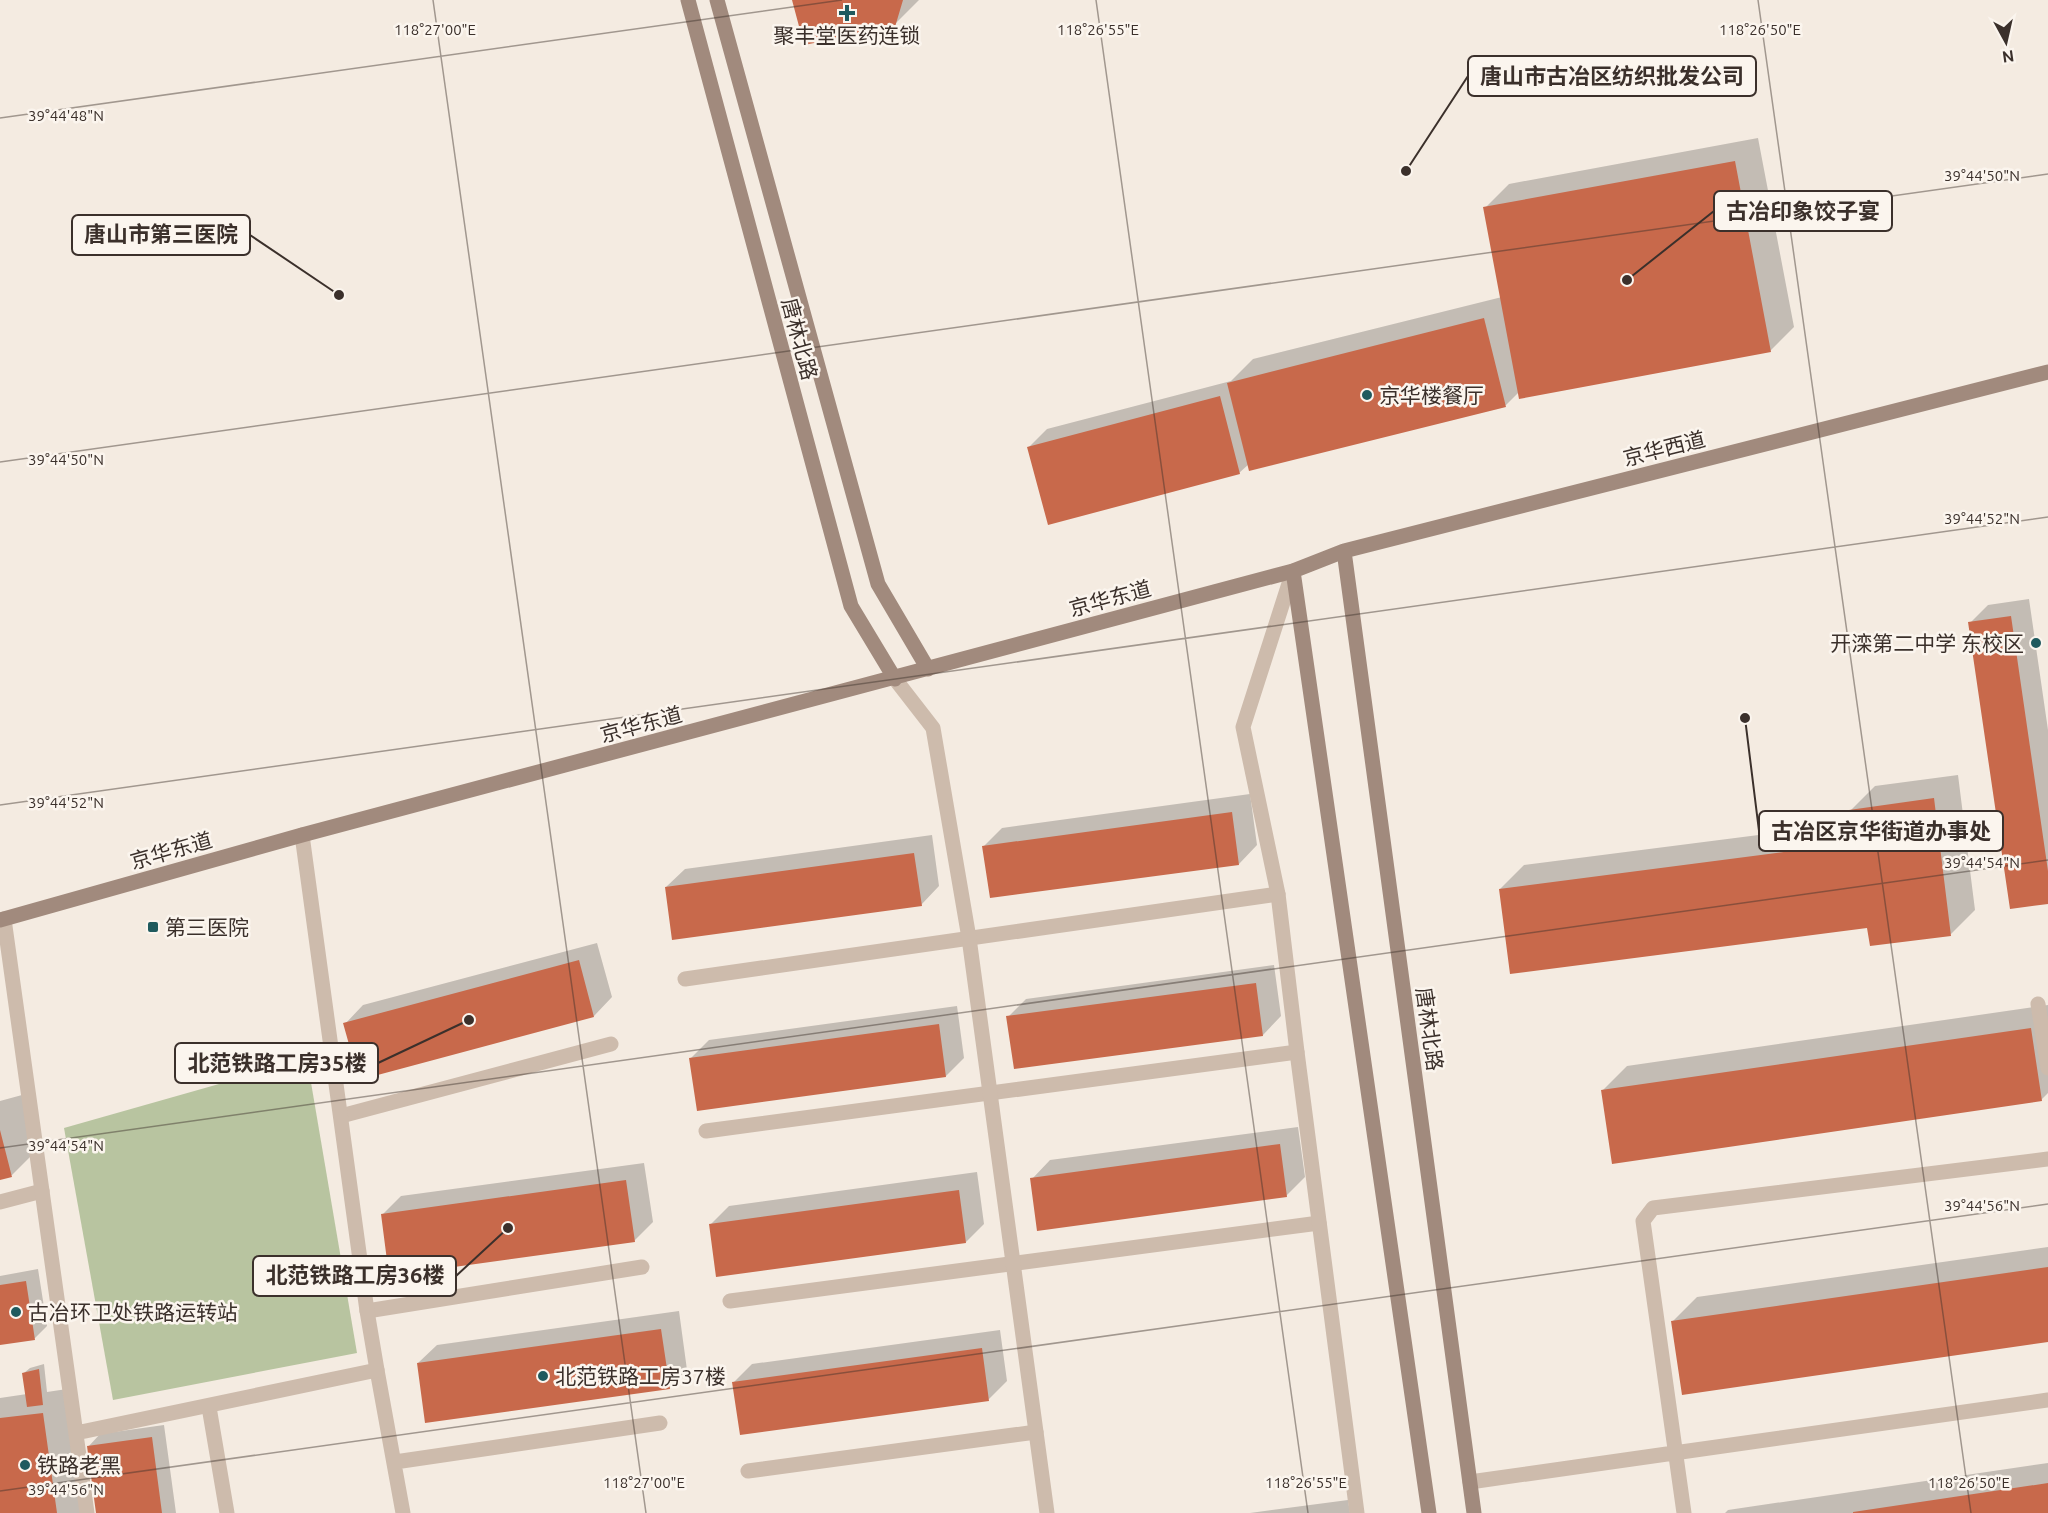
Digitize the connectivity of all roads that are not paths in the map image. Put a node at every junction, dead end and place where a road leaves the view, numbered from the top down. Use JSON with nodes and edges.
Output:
{"nodes":[{"id":1,"x":688,"y":0,"type":"edge"},
{"id":2,"x":717,"y":0,"type":"edge"},
{"id":3,"x":2048,"y":372,"type":"edge"},
{"id":4,"x":1344,"y":551,"type":"junction"},
{"id":5,"x":1293,"y":571,"type":"junction"},
{"id":6,"x":928,"y":669,"type":"junction"},
{"id":7,"x":895,"y":679,"type":"junction"},
{"id":8,"x":302,"y":836,"type":"junction"},
{"id":9,"x":1278,"y":894,"type":"junction"},
{"id":10,"x":2,"y":919,"type":"edge"},
{"id":11,"x":969,"y":938,"type":"junction"},
{"id":12,"x":685,"y":980,"type":"dead end"},
{"id":13,"x":2038,"y":1004,"type":"dead end"},
{"id":14,"x":611,"y":1044,"type":"dead end"},
{"id":15,"x":1297,"y":1052,"type":"junction"},
{"id":16,"x":2048,"y":1068,"type":"edge"},
{"id":17,"x":990,"y":1093,"type":"junction"},
{"id":18,"x":341,"y":1116,"type":"junction"},
{"id":19,"x":706,"y":1131,"type":"dead end"},
{"id":20,"x":2048,"y":1159,"type":"edge"},
{"id":21,"x":42,"y":1191,"type":"junction"},
{"id":22,"x":0,"y":1202,"type":"edge"},
{"id":23,"x":1319,"y":1223,"type":"junction"},
{"id":24,"x":1013,"y":1263,"type":"junction"},
{"id":25,"x":642,"y":1267,"type":"dead end"},
{"id":26,"x":730,"y":1301,"type":"dead end"},
{"id":27,"x":367,"y":1311,"type":"junction"},
{"id":28,"x":377,"y":1370,"type":"junction"},
{"id":29,"x":2048,"y":1400,"type":"edge"},
{"id":30,"x":209,"y":1407,"type":"junction"},
{"id":31,"x":660,"y":1423,"type":"dead end"},
{"id":32,"x":1036,"y":1432,"type":"junction"},
{"id":33,"x":76,"y":1433,"type":"junction"},
{"id":34,"x":1674,"y":1453,"type":"junction"},
{"id":35,"x":395,"y":1462,"type":"junction"},
{"id":36,"x":748,"y":1471,"type":"dead end"},
{"id":37,"x":1470,"y":1482,"type":"junction"},
{"id":38,"x":87,"y":1513,"type":"edge"},
{"id":39,"x":227,"y":1513,"type":"edge"},
{"id":40,"x":403,"y":1513,"type":"edge"},
{"id":41,"x":1047,"y":1513,"type":"edge"},
{"id":42,"x":1357,"y":1513,"type":"edge"},
{"id":43,"x":1429,"y":1513,"type":"edge"},
{"id":44,"x":1474,"y":1513,"type":"edge"},
{"id":45,"x":1684,"y":1513,"type":"edge"}],
"edges":[{"from":1,"to":7,"type":"main road","name":"唐林北路"},
{"from":2,"to":6,"type":"main road","name":"唐林北路"},
{"from":3,"to":4,"type":"main road","name":"京华西道"},
{"from":4,"to":5,"type":"main road","name":"京华西道"},
{"from":4,"to":37,"type":"main road","name":"唐林北路"},
{"from":5,"to":6,"type":"main road","name":"京华东道"},
{"from":5,"to":9,"type":"street"},
{"from":5,"to":43,"type":"main road"},
{"from":6,"to":7,"type":"main road","name":"京华东道"},
{"from":7,"to":8,"type":"main road","name":"京华东道"},
{"from":7,"to":11,"type":"street"},
{"from":8,"to":10,"type":"main road","name":"京华东道"},
{"from":8,"to":18,"type":"street"},
{"from":9,"to":11,"type":"street"},
{"from":9,"to":15,"type":"street"},
{"from":10,"to":21,"type":"street"},
{"from":11,"to":12,"type":"street"},
{"from":11,"to":17,"type":"street"},
{"from":13,"to":16,"type":"street"},
{"from":14,"to":18,"type":"street"},
{"from":15,"to":17,"type":"street"},
{"from":15,"to":23,"type":"street"},
{"from":17,"to":19,"type":"street"},
{"from":17,"to":24,"type":"street"},
{"from":18,"to":27,"type":"street"},
{"from":20,"to":34,"type":"street"},
{"from":21,"to":22,"type":"street"},
{"from":21,"to":33,"type":"street"},
{"from":23,"to":24,"type":"street"},
{"from":23,"to":42,"type":"street"},
{"from":24,"to":26,"type":"street"},
{"from":24,"to":32,"type":"street"},
{"from":25,"to":27,"type":"street"},
{"from":27,"to":28,"type":"street"},
{"from":28,"to":30,"type":"street"},
{"from":28,"to":35,"type":"street"},
{"from":29,"to":34,"type":"street"},
{"from":30,"to":33,"type":"street"},
{"from":30,"to":39,"type":"street"},
{"from":31,"to":35,"type":"street"},
{"from":32,"to":36,"type":"street"},
{"from":32,"to":41,"type":"street"},
{"from":33,"to":38,"type":"street"},
{"from":34,"to":37,"type":"street"},
{"from":34,"to":45,"type":"street"},
{"from":35,"to":40,"type":"street"},
{"from":37,"to":44,"type":"main road","name":"唐林北路"}]}
